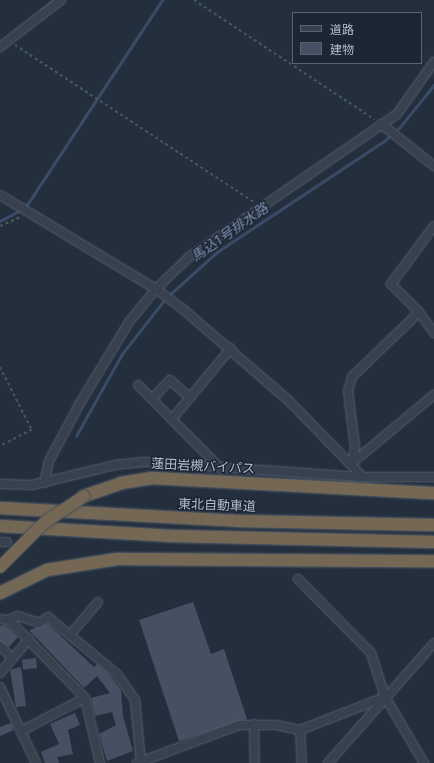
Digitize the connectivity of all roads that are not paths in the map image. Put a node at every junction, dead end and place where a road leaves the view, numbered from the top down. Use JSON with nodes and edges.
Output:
{"nodes":[{"id":1,"x":61,"y":0,"type":"edge"},
{"id":2,"x":0,"y":47,"type":"edge"},
{"id":3,"x":434,"y":62,"type":"edge"},
{"id":4,"x":381,"y":124,"type":"junction"},
{"id":5,"x":434,"y":166,"type":"edge"},
{"id":6,"x":0,"y":195,"type":"edge"},
{"id":7,"x":434,"y":226,"type":"edge"},
{"id":8,"x":156,"y":289,"type":"junction"},
{"id":9,"x":419,"y":312,"type":"junction"},
{"id":10,"x":434,"y":333,"type":"edge"},
{"id":11,"x":231,"y":348,"type":"junction"},
{"id":12,"x":138,"y":385,"type":"dead end"},
{"id":13,"x":434,"y":395,"type":"edge"},
{"id":14,"x":190,"y":398,"type":"junction"},
{"id":15,"x":152,"y":399,"type":"junction"},
{"id":16,"x":172,"y":419,"type":"junction"},
{"id":17,"x":352,"y":463,"type":"junction"},
{"id":18,"x":221,"y":469,"type":"junction"},
{"id":19,"x":363,"y":477,"type":"junction"},
{"id":20,"x":434,"y":477,"type":"edge"},
{"id":21,"x":44,"y":483,"type":"junction"},
{"id":22,"x":0,"y":484,"type":"edge"},
{"id":23,"x":434,"y":493,"type":"edge"},
{"id":24,"x":0,"y":508,"type":"edge"},
{"id":25,"x":434,"y":524,"type":"edge"},
{"id":26,"x":0,"y":526,"type":"edge"},
{"id":27,"x":434,"y":542,"type":"edge"},
{"id":28,"x":434,"y":561,"type":"edge"},
{"id":29,"x":0,"y":567,"type":"edge"},
{"id":30,"x":298,"y":578,"type":"dead end"},
{"id":31,"x":0,"y":593,"type":"edge"},
{"id":32,"x":98,"y":602,"type":"dead end"},
{"id":33,"x":2,"y":620,"type":"edge"},
{"id":34,"x":70,"y":635,"type":"junction"},
{"id":35,"x":29,"y":639,"type":"junction"},
{"id":36,"x":434,"y":643,"type":"edge"},
{"id":37,"x":0,"y":646,"type":"edge"},
{"id":38,"x":12,"y":658,"type":"junction"},
{"id":39,"x":0,"y":673,"type":"edge"},
{"id":40,"x":0,"y":687,"type":"edge"},
{"id":41,"x":385,"y":696,"type":"junction"},
{"id":42,"x":85,"y":698,"type":"junction"},
{"id":43,"x":254,"y":724,"type":"junction"},
{"id":44,"x":300,"y":730,"type":"junction"},
{"id":45,"x":21,"y":731,"type":"junction"},
{"id":46,"x":36,"y":763,"type":"edge"},
{"id":47,"x":100,"y":763,"type":"edge"},
{"id":48,"x":139,"y":763,"type":"edge"},
{"id":49,"x":255,"y":763,"type":"edge"},
{"id":50,"x":302,"y":763,"type":"edge"},
{"id":51,"x":328,"y":763,"type":"edge"},
{"id":52,"x":424,"y":763,"type":"edge"}],
"edges":[{"from":1,"to":2,"type":"street"},
{"from":3,"to":4,"type":"street"},
{"from":4,"to":5,"type":"street"},
{"from":4,"to":8,"type":"street"},
{"from":6,"to":8,"type":"street"},
{"from":7,"to":9,"type":"street"},
{"from":8,"to":11,"type":"street"},
{"from":8,"to":21,"type":"street"},
{"from":9,"to":10,"type":"street"},
{"from":9,"to":17,"type":"street"},
{"from":11,"to":14,"type":"street"},
{"from":11,"to":17,"type":"street"},
{"from":12,"to":15,"type":"street"},
{"from":13,"to":17,"type":"street"},
{"from":14,"to":15,"type":"street"},
{"from":14,"to":16,"type":"street"},
{"from":15,"to":16,"type":"street"},
{"from":16,"to":18,"type":"street"},
{"from":17,"to":19,"type":"street"},
{"from":18,"to":19,"type":"street"},
{"from":18,"to":21,"type":"street"},
{"from":19,"to":20,"type":"street"},
{"from":21,"to":22,"type":"street"},
{"from":23,"to":29,"type":"highway","name":"蓮田岩槻バイパス","bridge":true},
{"from":24,"to":25,"type":"highway","name":"東北自動車道"},
{"from":26,"to":27,"type":"highway"},
{"from":28,"to":31,"type":"highway"},
{"from":30,"to":41,"type":"street"},
{"from":32,"to":34,"type":"street"},
{"from":33,"to":34,"type":"street"},
{"from":33,"to":35,"type":"street"},
{"from":34,"to":48,"type":"street"},
{"from":35,"to":38,"type":"street"},
{"from":35,"to":42,"type":"street"},
{"from":36,"to":41,"type":"street"},
{"from":37,"to":38,"type":"street"},
{"from":38,"to":39,"type":"street"},
{"from":40,"to":45,"type":"street"},
{"from":41,"to":44,"type":"street"},
{"from":41,"to":51,"type":"street"},
{"from":41,"to":52,"type":"street"},
{"from":42,"to":45,"type":"street"},
{"from":42,"to":47,"type":"street"},
{"from":43,"to":44,"type":"street"},
{"from":43,"to":48,"type":"street"},
{"from":43,"to":49,"type":"street"},
{"from":44,"to":50,"type":"street"},
{"from":45,"to":46,"type":"street"}]}
